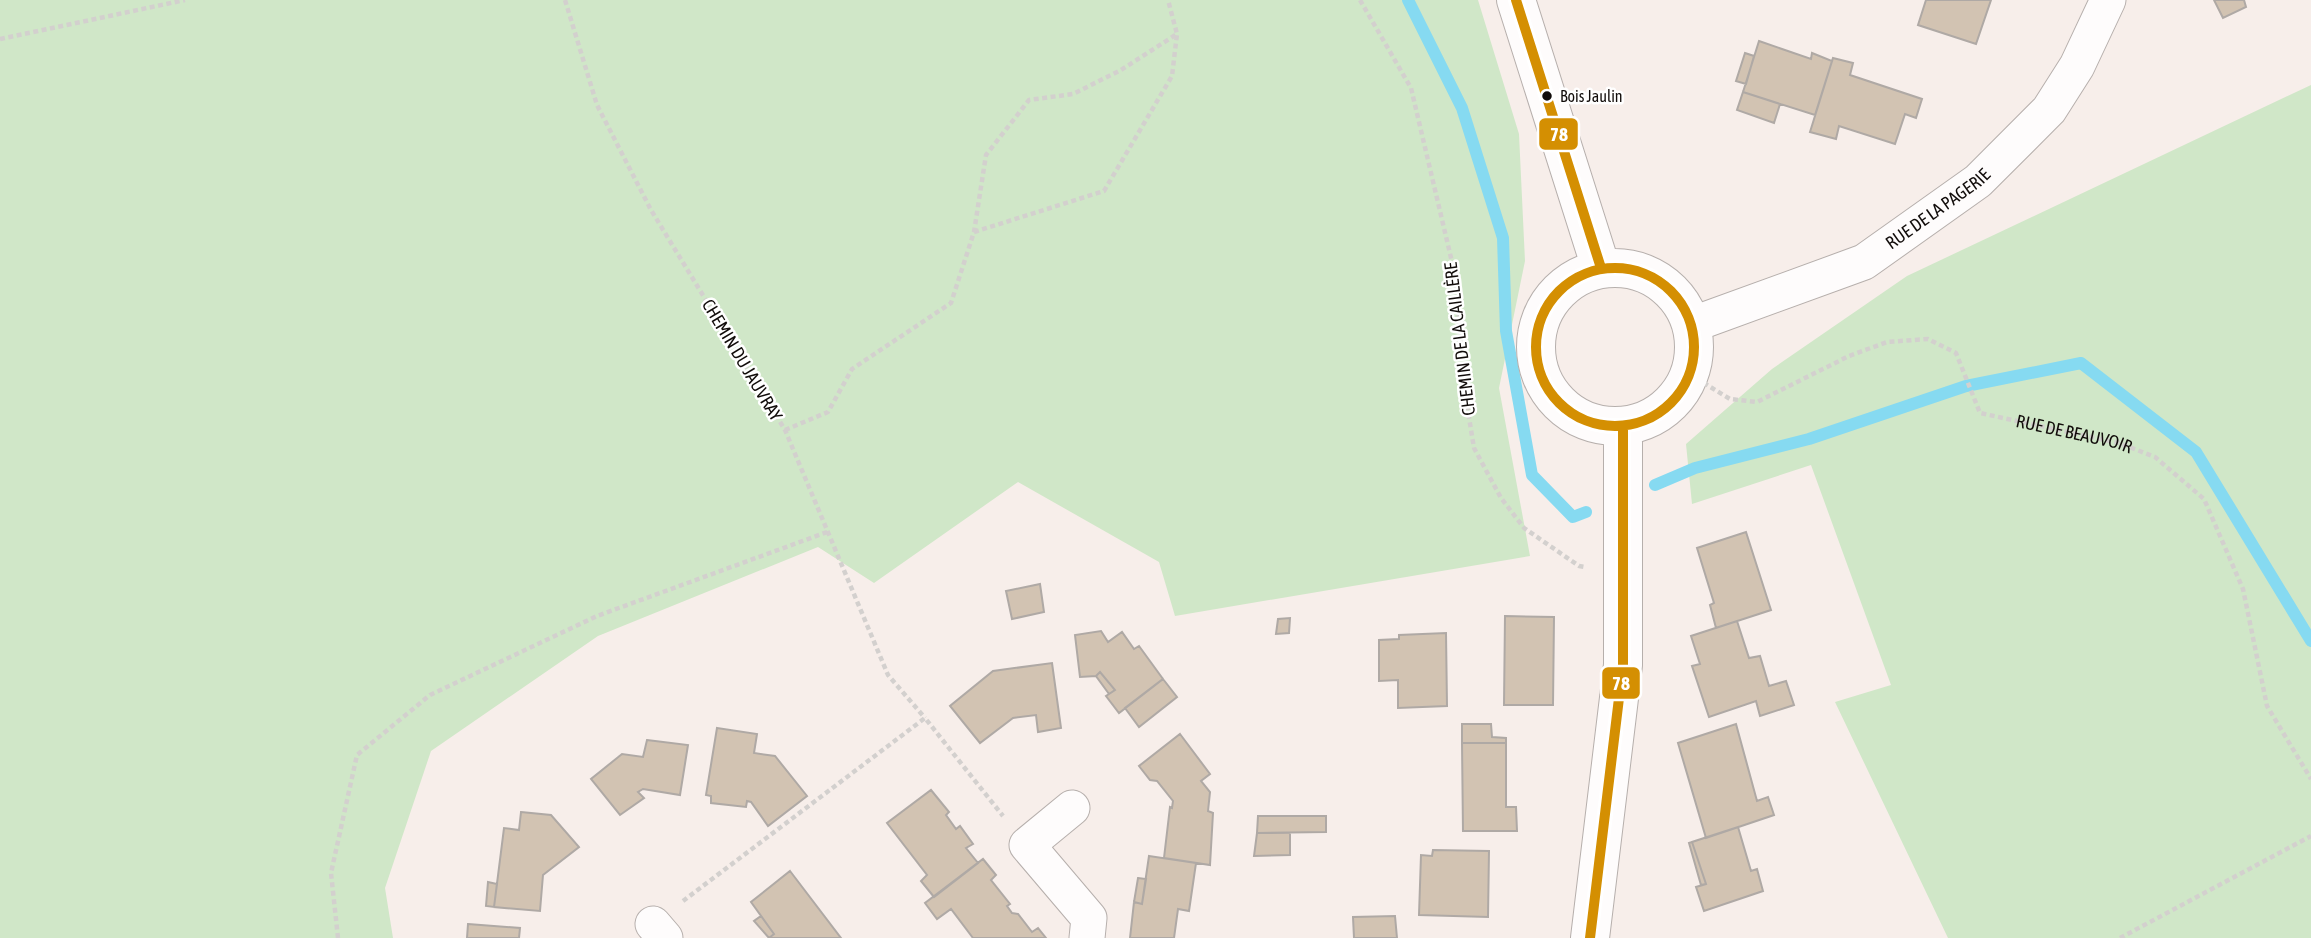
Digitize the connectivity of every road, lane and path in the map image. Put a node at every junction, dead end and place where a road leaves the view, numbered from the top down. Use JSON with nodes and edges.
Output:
{"nodes":[{"id":1,"x":185,"y":0,"type":"edge"},
{"id":2,"x":565,"y":0,"type":"edge"},
{"id":3,"x":1168,"y":0,"type":"edge"},
{"id":4,"x":1360,"y":0,"type":"edge"},
{"id":5,"x":1516,"y":0,"type":"edge"},
{"id":6,"x":2108,"y":0,"type":"edge"},
{"id":7,"x":1177,"y":34,"type":"junction"},
{"id":8,"x":0,"y":39,"type":"edge"},
{"id":9,"x":974,"y":232,"type":"junction"},
{"id":10,"x":1601,"y":268,"type":"junction"},
{"id":11,"x":1691,"y":325,"type":"junction"},
{"id":12,"x":1689,"y":374,"type":"junction"},
{"id":13,"x":1623,"y":426,"type":"junction"},
{"id":14,"x":785,"y":430,"type":"junction"},
{"id":15,"x":830,"y":531,"type":"junction"},
{"id":16,"x":1623,"y":569,"type":"junction"},
{"id":17,"x":925,"y":718,"type":"junction"},
{"id":18,"x":2311,"y":779,"type":"edge"},
{"id":19,"x":1072,"y":808,"type":"dead end"},
{"id":20,"x":2311,"y":836,"type":"edge"},
{"id":21,"x":1027,"y":845,"type":"junction"},
{"id":22,"x":659,"y":931,"type":"edge"},
{"id":23,"x":338,"y":938,"type":"edge"},
{"id":24,"x":1087,"y":938,"type":"edge"},
{"id":25,"x":1590,"y":938,"type":"edge"},
{"id":26,"x":2120,"y":938,"type":"edge"}],
"edges":[{"from":1,"to":8,"type":"path"},
{"from":2,"to":14,"type":"path","name":"CHEMIN DU JAUVRAY"},
{"from":3,"to":7,"type":"path"},
{"from":4,"to":16,"type":"path","name":"CHEMIN DE LA CAILLÈRE"},
{"from":5,"to":10,"type":"street"},
{"from":6,"to":11,"type":"street","name":"RUE DE LA PAGERIE"},
{"from":7,"to":9,"type":"path"},
{"from":7,"to":9,"type":"path"},
{"from":9,"to":14,"type":"path"},
{"from":10,"to":11,"type":"street"},
{"from":10,"to":13,"type":"street"},
{"from":11,"to":12,"type":"street"},
{"from":12,"to":13,"type":"street"},
{"from":12,"to":18,"type":"path","name":"RUE DE BEAUVOIR"},
{"from":13,"to":16,"type":"street"},
{"from":14,"to":15,"type":"path","name":"CHEMIN DU JAUVRAY"},
{"from":15,"to":17,"type":"path","name":"CHEMIN DU JAUVRAY"},
{"from":15,"to":23,"type":"path"},
{"from":16,"to":25,"type":"street"},
{"from":17,"to":21,"type":"path","name":"CHEMIN DU JAUVRAY"},
{"from":17,"to":22,"type":"path"},
{"from":19,"to":21,"type":"street"},
{"from":20,"to":26,"type":"path"},
{"from":21,"to":24,"type":"street"}]}
